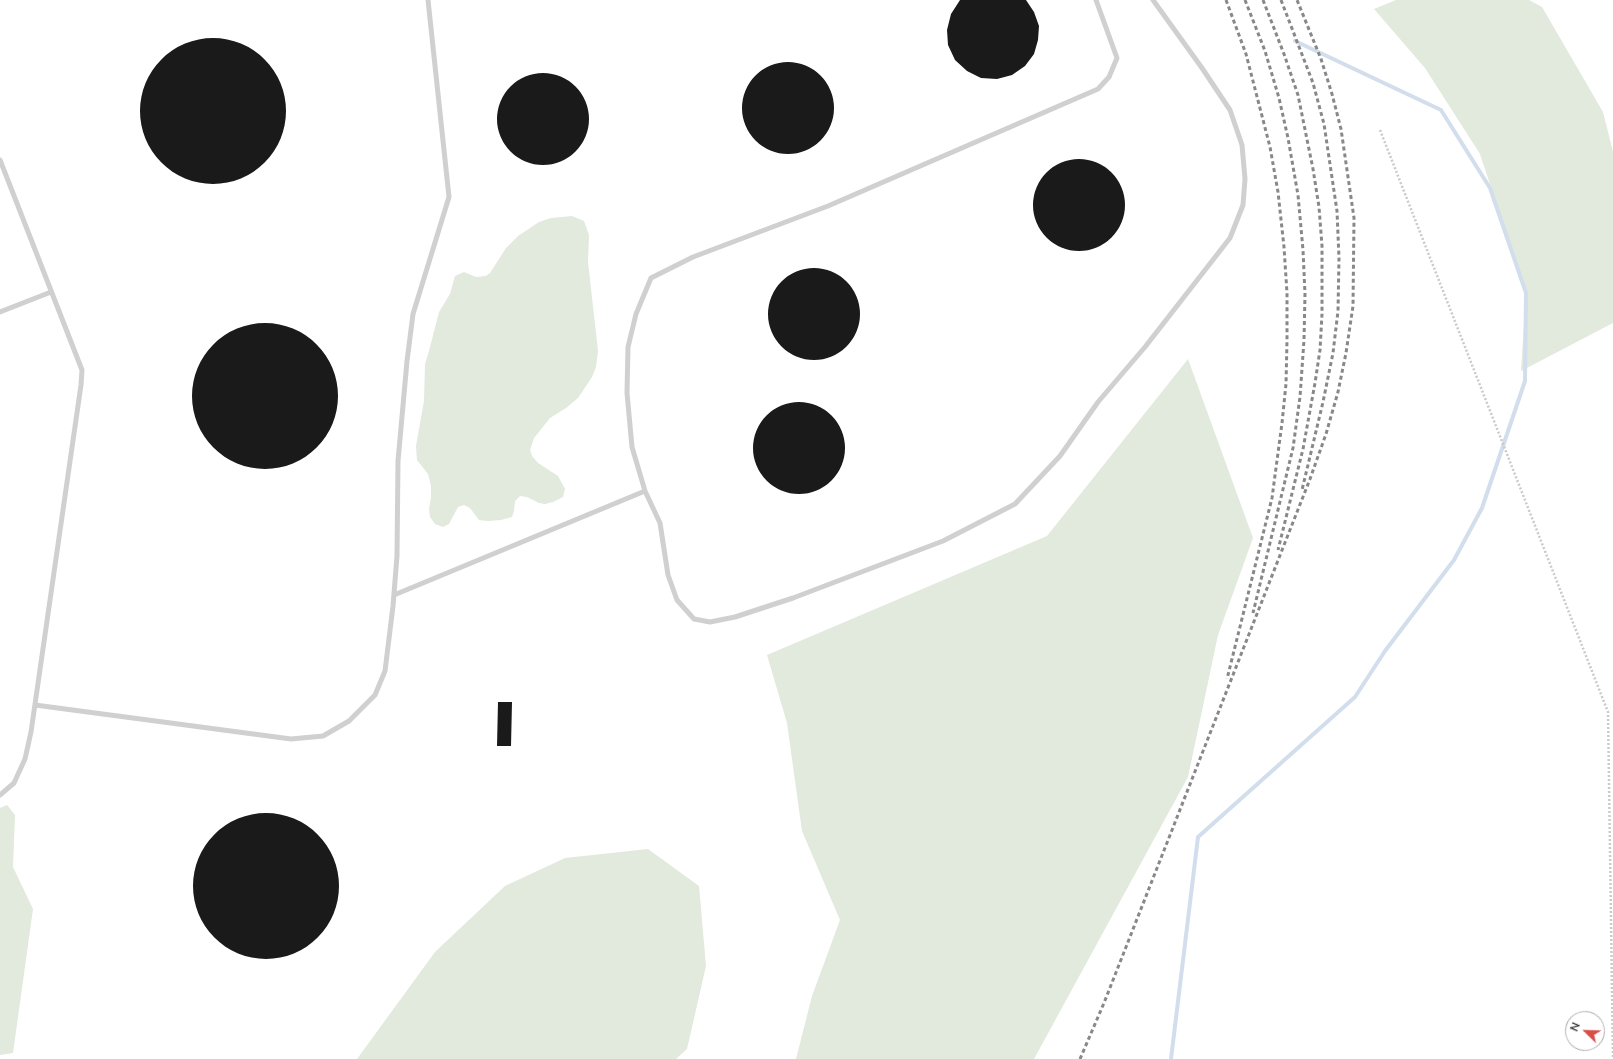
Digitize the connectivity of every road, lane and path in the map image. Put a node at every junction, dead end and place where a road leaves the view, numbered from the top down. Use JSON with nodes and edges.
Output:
{"nodes":[{"id":1,"x":428,"y":0,"type":"edge"},
{"id":2,"x":1096,"y":0,"type":"edge"},
{"id":3,"x":1153,"y":0,"type":"edge"},
{"id":4,"x":1380,"y":130,"type":"dead end"},
{"id":5,"x":0,"y":160,"type":"edge"},
{"id":6,"x":51,"y":292,"type":"junction"},
{"id":7,"x":0,"y":312,"type":"edge"},
{"id":8,"x":645,"y":491,"type":"junction"},
{"id":9,"x":394,"y":595,"type":"junction"},
{"id":10,"x":35,"y":705,"type":"junction"},
{"id":11,"x":0,"y":795,"type":"edge"},
{"id":12,"x":1613,"y":1059,"type":"edge"}],
"edges":[{"from":1,"to":9,"type":"lane"},
{"from":2,"to":8,"type":"lane"},
{"from":3,"to":8,"type":"lane"},
{"from":4,"to":12,"type":"path"},
{"from":5,"to":6,"type":"lane"},
{"from":6,"to":7,"type":"lane"},
{"from":6,"to":10,"type":"lane"},
{"from":8,"to":9,"type":"lane"},
{"from":9,"to":10,"type":"lane"},
{"from":10,"to":11,"type":"lane"}]}
